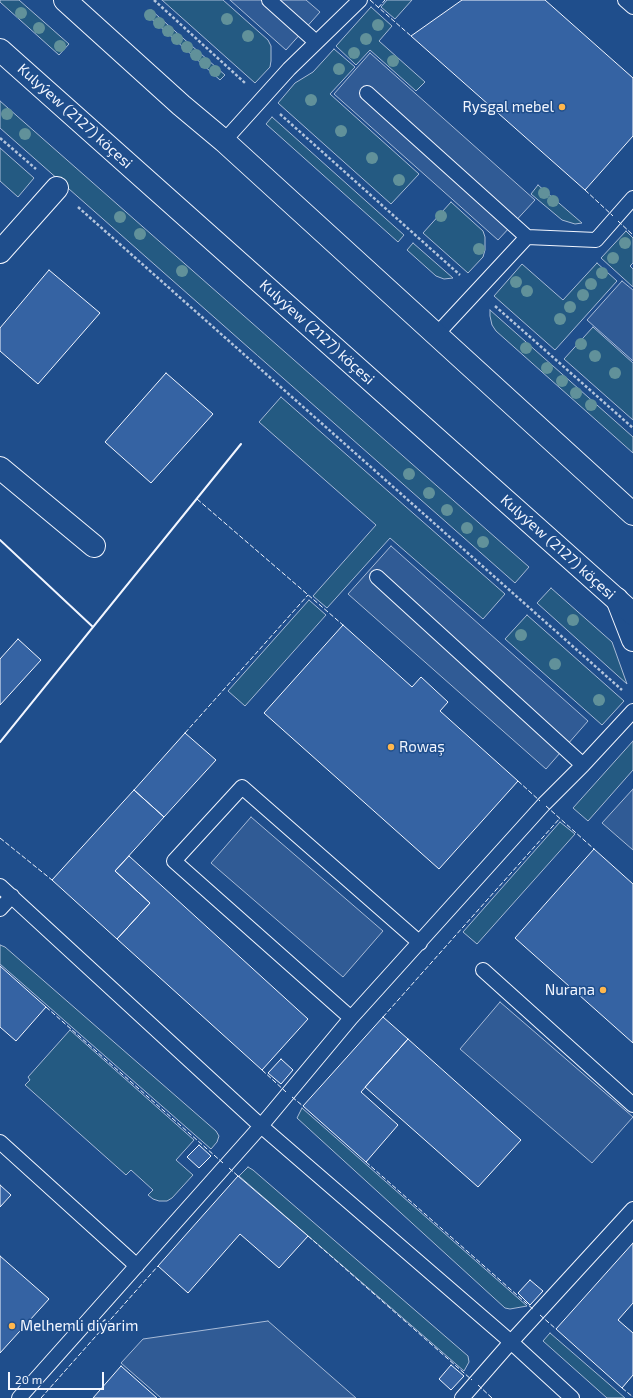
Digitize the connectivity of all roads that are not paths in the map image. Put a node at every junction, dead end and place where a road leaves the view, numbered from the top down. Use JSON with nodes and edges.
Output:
{"nodes":[{"id":1,"x":65,"y":0,"type":"edge"},
{"id":2,"x":269,"y":0,"type":"edge"},
{"id":3,"x":360,"y":0,"type":"edge"},
{"id":4,"x":625,"y":0,"type":"edge"},
{"id":5,"x":633,"y":7,"type":"edge"},
{"id":6,"x":316,"y":42,"type":"junction"},
{"id":7,"x":0,"y":50,"type":"edge"},
{"id":8,"x":367,"y":93,"type":"dead end"},
{"id":9,"x":224,"y":141,"type":"junction"},
{"id":10,"x":57,"y":188,"type":"road end"},
{"id":11,"x":633,"y":198,"type":"edge"},
{"id":12,"x":527,"y":237,"type":"junction"},
{"id":13,"x":0,"y":252,"type":"edge"},
{"id":14,"x":436,"y":335,"type":"junction"},
{"id":15,"x":0,"y":468,"type":"edge"},
{"id":16,"x":633,"y":514,"type":"edge"},
{"id":17,"x":94,"y":546,"type":"dead end"},
{"id":18,"x":378,"y":577,"type":"dead end"},
{"id":19,"x":617,"y":599,"type":"junction"},
{"id":20,"x":633,"y":614,"type":"edge"},
{"id":21,"x":633,"y":640,"type":"edge"},
{"id":22,"x":633,"y":711,"type":"edge"},
{"id":23,"x":583,"y":765,"type":"junction"},
{"id":24,"x":0,"y":886,"type":"edge"},
{"id":25,"x":12,"y":896,"type":"junction"},
{"id":26,"x":0,"y":909,"type":"edge"},
{"id":27,"x":420,"y":943,"type":"junction"},
{"id":28,"x":483,"y":970,"type":"dead end"},
{"id":29,"x":351,"y":1018,"type":"junction"},
{"id":30,"x":633,"y":1105,"type":"edge"},
{"id":31,"x":261,"y":1126,"type":"junction"},
{"id":32,"x":0,"y":1142,"type":"edge"},
{"id":33,"x":633,"y":1209,"type":"edge"},
{"id":34,"x":137,"y":1266,"type":"junction"},
{"id":35,"x":511,"y":1342,"type":"junction"},
{"id":36,"x":19,"y":1398,"type":"edge"},
{"id":37,"x":462,"y":1398,"type":"edge"},
{"id":38,"x":572,"y":1398,"type":"edge"}],
"edges":[{"from":1,"to":9,"type":"main road"},
{"from":2,"to":6,"type":"lane"},
{"from":3,"to":6,"type":"lane"},
{"from":4,"to":5,"type":"lane"},
{"from":6,"to":9,"type":"lane"},
{"from":7,"to":19,"type":"main road","name":"Kulyýew (2127) köçesi"},
{"from":8,"to":12,"type":"lane"},
{"from":9,"to":14,"type":"main road"},
{"from":10,"to":13,"type":"main road"},
{"from":11,"to":12,"type":"lane"},
{"from":12,"to":14,"type":"lane"},
{"from":14,"to":16,"type":"main road"},
{"from":15,"to":17,"type":"main road"},
{"from":18,"to":23,"type":"lane"},
{"from":19,"to":20,"type":"main road","name":"Kulyýew (2127) köçesi"},
{"from":19,"to":21,"type":"main road"},
{"from":22,"to":23,"type":"lane"},
{"from":23,"to":27,"type":"lane"},
{"from":24,"to":25,"type":"lane"},
{"from":25,"to":26,"type":"lane"},
{"from":25,"to":31,"type":"lane"},
{"from":27,"to":29,"type":"lane"},
{"from":27,"to":29,"type":"lane"},
{"from":28,"to":30,"type":"lane"},
{"from":29,"to":31,"type":"lane"},
{"from":31,"to":34,"type":"lane"},
{"from":31,"to":35,"type":"lane"},
{"from":32,"to":34,"type":"lane"},
{"from":33,"to":35,"type":"lane"},
{"from":34,"to":36,"type":"lane"},
{"from":35,"to":37,"type":"lane"},
{"from":35,"to":38,"type":"lane"}]}
